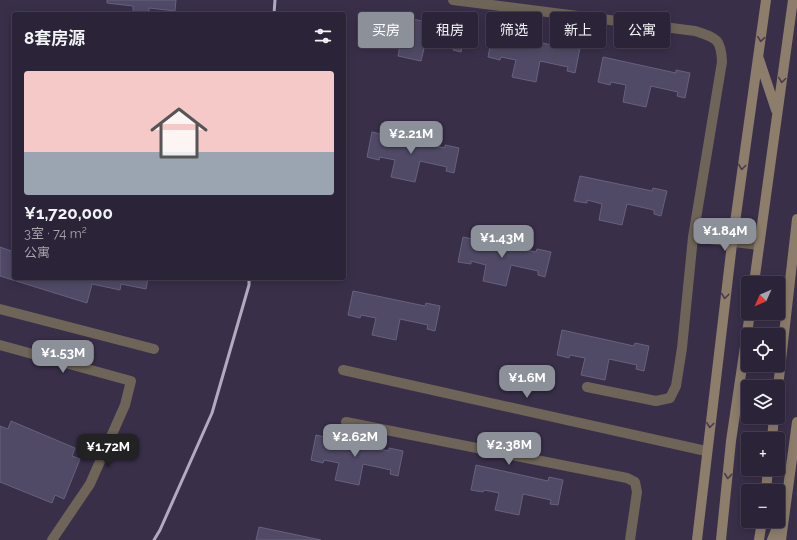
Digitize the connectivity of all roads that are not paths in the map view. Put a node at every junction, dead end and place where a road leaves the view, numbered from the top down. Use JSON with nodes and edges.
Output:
{"nodes":[{"id":1,"x":453,"y":0,"type":"edge"},
{"id":2,"x":766,"y":0,"type":"edge"},
{"id":3,"x":793,"y":0,"type":"edge"},
{"id":4,"x":758,"y":57,"type":"junction"},
{"id":5,"x":777,"y":112,"type":"junction"},
{"id":6,"x":797,"y":219,"type":"edge"},
{"id":7,"x":693,"y":237,"type":"junction"},
{"id":8,"x":732,"y":242,"type":"junction"},
{"id":9,"x":759,"y":245,"type":"junction"},
{"id":10,"x":755,"y":276,"type":"edge"},
{"id":11,"x":0,"y":309,"type":"edge"},
{"id":12,"x":749,"y":320,"type":"edge"},
{"id":13,"x":0,"y":345,"type":"edge"},
{"id":14,"x":154,"y":349,"type":"dead end"},
{"id":15,"x":343,"y":370,"type":"dead end"},
{"id":16,"x":779,"y":380,"type":"edge"},
{"id":17,"x":588,"y":387,"type":"dead end"},
{"id":18,"x":346,"y":422,"type":"dead end"},
{"id":19,"x":797,"y":422,"type":"edge"},
{"id":20,"x":706,"y":451,"type":"junction"},
{"id":21,"x":785,"y":500,"type":"edge"},
{"id":22,"x":761,"y":528,"type":"edge"},
{"id":23,"x":777,"y":528,"type":"edge"},
{"id":24,"x":782,"y":528,"type":"edge"},
{"id":25,"x":52,"y":540,"type":"edge"},
{"id":26,"x":630,"y":540,"type":"edge"},
{"id":27,"x":697,"y":540,"type":"edge"},
{"id":28,"x":721,"y":540,"type":"edge"},
{"id":29,"x":759,"y":540,"type":"edge"},
{"id":30,"x":772,"y":540,"type":"edge"},
{"id":31,"x":781,"y":540,"type":"edge"}],
"edges":[{"from":1,"to":7,"type":"street"},
{"from":2,"to":4,"type":"main road","one_way":true},
{"from":3,"to":5,"type":"main road","one_way":true},
{"from":4,"to":5,"type":"main road"},
{"from":4,"to":8,"type":"main road","one_way":true},
{"from":5,"to":9,"type":"main road"},
{"from":6,"to":16,"type":"main road"},
{"from":7,"to":8,"type":"street"},
{"from":7,"to":17,"type":"street"},
{"from":8,"to":9,"type":"street"},
{"from":8,"to":20,"type":"main road","one_way":true},
{"from":9,"to":10,"type":"main road"},
{"from":11,"to":14,"type":"street"},
{"from":12,"to":28,"type":"main road","one_way":true},
{"from":13,"to":25,"type":"street"},
{"from":15,"to":20,"type":"street"},
{"from":18,"to":26,"type":"street"},
{"from":19,"to":21,"type":"main road"},
{"from":20,"to":27,"type":"main road"},
{"from":22,"to":29,"type":"main road"},
{"from":23,"to":30,"type":"main road"},
{"from":24,"to":31,"type":"main road"}]}
